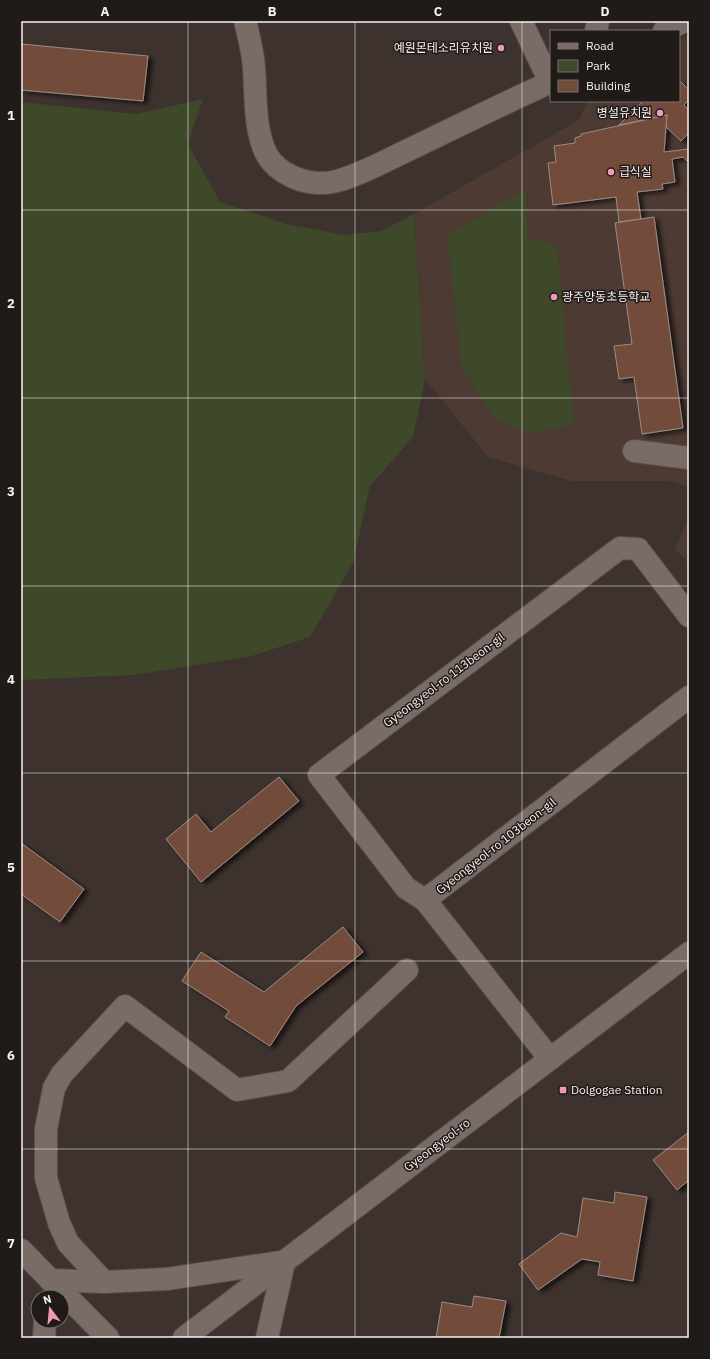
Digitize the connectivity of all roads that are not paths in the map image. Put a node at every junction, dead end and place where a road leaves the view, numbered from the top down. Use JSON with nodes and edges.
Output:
{"nodes":[{"id":1,"x":245,"y":21,"type":"edge"},
{"id":2,"x":521,"y":21,"type":"edge"},
{"id":3,"x":685,"y":21,"type":"edge"},
{"id":4,"x":666,"y":30,"type":"edge"},
{"id":5,"x":550,"y":80,"type":"edge"},
{"id":6,"x":550,"y":82,"type":"edge"},
{"id":7,"x":634,"y":451,"type":"dead end"},
{"id":8,"x":689,"y":458,"type":"edge"},
{"id":9,"x":689,"y":616,"type":"edge"},
{"id":10,"x":689,"y":697,"type":"edge"},
{"id":11,"x":425,"y":900,"type":"junction"},
{"id":12,"x":689,"y":953,"type":"edge"},
{"id":13,"x":407,"y":970,"type":"dead end"},
{"id":14,"x":550,"y":1059,"type":"junction"},
{"id":15,"x":21,"y":1250,"type":"edge"},
{"id":16,"x":284,"y":1262,"type":"junction"},
{"id":17,"x":104,"y":1282,"type":"junction"},
{"id":18,"x":49,"y":1288,"type":"edge"},
{"id":19,"x":108,"y":1338,"type":"edge"},
{"id":20,"x":184,"y":1338,"type":"edge"},
{"id":21,"x":267,"y":1338,"type":"edge"}],
"edges":[{"from":1,"to":6,"type":"street"},
{"from":2,"to":5,"type":"street"},
{"from":3,"to":4,"type":"street"},
{"from":7,"to":8,"type":"street"},
{"from":9,"to":11,"type":"street","name":"Gyeongyeol-ro 113beon-gil"},
{"from":10,"to":11,"type":"street","name":"Gyeongyeol-ro 103beon-gil"},
{"from":11,"to":14,"type":"street","name":"Gyeongyeol-ro 103beon-gil"},
{"from":12,"to":14,"type":"street","name":"Gyeongyeol-ro"},
{"from":13,"to":17,"type":"street"},
{"from":14,"to":16,"type":"street","name":"Gyeongyeol-ro"},
{"from":15,"to":18,"type":"street"},
{"from":16,"to":17,"type":"street"},
{"from":16,"to":20,"type":"street","name":"Gyeongyeol-ro"},
{"from":16,"to":21,"type":"street"},
{"from":17,"to":18,"type":"street"},
{"from":18,"to":19,"type":"street"}]}
